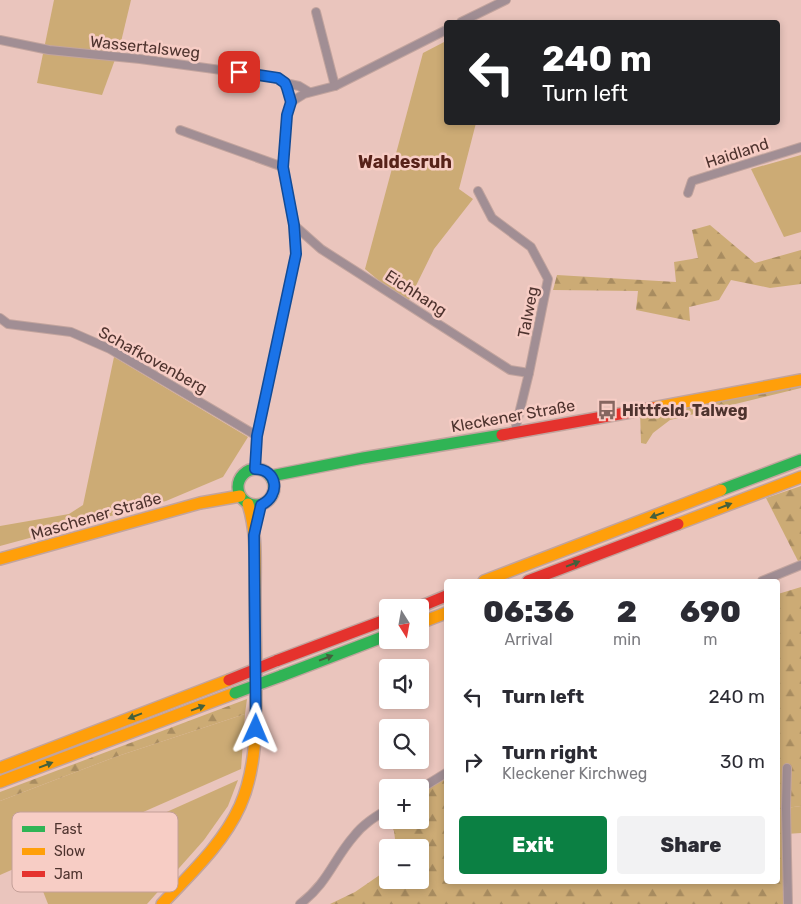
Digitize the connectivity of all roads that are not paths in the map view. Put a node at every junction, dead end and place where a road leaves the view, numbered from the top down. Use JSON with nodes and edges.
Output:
{"nodes":[{"id":1,"x":506,"y":0,"type":"edge"},
{"id":2,"x":316,"y":12,"type":"dead end"},
{"id":3,"x":465,"y":20,"type":"edge"},
{"id":4,"x":444,"y":31,"type":"edge"},
{"id":5,"x":0,"y":40,"type":"edge"},
{"id":6,"x":285,"y":83,"type":"junction"},
{"id":7,"x":335,"y":86,"type":"junction"},
{"id":8,"x":309,"y":92,"type":"junction"},
{"id":9,"x":291,"y":102,"type":"junction"},
{"id":10,"x":180,"y":130,"type":"dead end"},
{"id":11,"x":801,"y":147,"type":"edge"},
{"id":12,"x":283,"y":167,"type":"junction"},
{"id":13,"x":478,"y":191,"type":"dead end"},
{"id":14,"x":688,"y":192,"type":"dead end"},
{"id":15,"x":294,"y":225,"type":"junction"},
{"id":16,"x":0,"y":318,"type":"edge"},
{"id":17,"x":529,"y":373,"type":"junction"},
{"id":18,"x":801,"y":380,"type":"edge"},
{"id":19,"x":516,"y":433,"type":"junction"},
{"id":20,"x":257,"y":436,"type":"junction"},
{"id":21,"x":801,"y":460,"type":"edge"},
{"id":22,"x":319,"y":468,"type":"junction"},
{"id":23,"x":255,"y":469,"type":"junction"},
{"id":24,"x":271,"y":476,"type":"junction"},
{"id":25,"x":801,"y":477,"type":"edge"},
{"id":26,"x":238,"y":482,"type":"junction"},
{"id":27,"x":275,"y":489,"type":"junction"},
{"id":28,"x":244,"y":500,"type":"junction"},
{"id":29,"x":200,"y":503,"type":"junction"},
{"id":30,"x":261,"y":505,"type":"junction"},
{"id":31,"x":635,"y":513,"type":"dead end"},
{"id":32,"x":254,"y":535,"type":"junction"},
{"id":33,"x":603,"y":536,"type":"junction"},
{"id":34,"x":0,"y":559,"type":"edge"},
{"id":35,"x":801,"y":565,"type":"edge"},
{"id":36,"x":489,"y":579,"type":"edge"},
{"id":37,"x":533,"y":579,"type":"edge"},
{"id":38,"x":767,"y":579,"type":"edge"},
{"id":39,"x":444,"y":597,"type":"edge"},
{"id":40,"x":429,"y":603,"type":"edge"},
{"id":41,"x":444,"y":614,"type":"edge"},
{"id":42,"x":429,"y":620,"type":"edge"},
{"id":43,"x":379,"y":622,"type":"edge"},
{"id":44,"x":379,"y":638,"type":"edge"},
{"id":45,"x":0,"y":768,"type":"edge"},
{"id":46,"x":787,"y":768,"type":"dead end"},
{"id":47,"x":444,"y":774,"type":"edge"},
{"id":48,"x":0,"y":782,"type":"edge"},
{"id":49,"x":429,"y":783,"type":"edge"},
{"id":50,"x":379,"y":815,"type":"edge"},
{"id":51,"x":178,"y":886,"type":"edge"},
{"id":52,"x":173,"y":892,"type":"edge"},
{"id":53,"x":162,"y":904,"type":"edge"},
{"id":54,"x":300,"y":904,"type":"edge"},
{"id":55,"x":788,"y":904,"type":"edge"}],
"edges":[{"from":1,"to":3,"type":"street"},
{"from":2,"to":7,"type":"street"},
{"from":4,"to":7,"type":"street"},
{"from":5,"to":6,"type":"street","name":"Wassertalsweg"},
{"from":6,"to":8,"type":"street","name":"Wassertalsweg"},
{"from":6,"to":9,"type":"street"},
{"from":7,"to":8,"type":"street"},
{"from":8,"to":9,"type":"street"},
{"from":9,"to":12,"type":"street"},
{"from":10,"to":12,"type":"street"},
{"from":11,"to":14,"type":"street","name":"Haidland"},
{"from":12,"to":15,"type":"street"},
{"from":13,"to":17,"type":"street","name":"Talweg"},
{"from":15,"to":17,"type":"street","name":"Eichhang"},
{"from":15,"to":20,"type":"street"},
{"from":16,"to":20,"type":"street","name":"Schafkovenberg"},
{"from":17,"to":19,"type":"street","name":"Talweg"},
{"from":18,"to":19,"type":"main road","name":"Kleckener Straße"},
{"from":19,"to":22,"type":"main road","name":"Kleckener Straße"},
{"from":20,"to":23,"type":"street"},
{"from":21,"to":33,"type":"main road","one_way":true},
{"from":22,"to":24,"type":"main road","name":"Kleckener Straße"},
{"from":22,"to":27,"type":"main road","name":"Kleckener Straße"},
{"from":23,"to":24,"type":"main road"},
{"from":23,"to":26,"type":"main road"},
{"from":24,"to":27,"type":"main road"},
{"from":37,"to":25,"type":"main road","one_way":true},
{"from":26,"to":28,"type":"main road"},
{"from":26,"to":29,"type":"main road","name":"Maschener Straße"},
{"from":27,"to":30,"type":"main road"},
{"from":28,"to":29,"type":"main road","name":"Maschener Straße"},
{"from":28,"to":30,"type":"main road"},
{"from":28,"to":32,"type":"main road"},
{"from":29,"to":34,"type":"main road","name":"Maschener Straße"},
{"from":30,"to":32,"type":"main road"},
{"from":31,"to":33,"type":"main road"},
{"from":32,"to":51,"type":"main road"},
{"from":33,"to":36,"type":"main road"},
{"from":35,"to":38,"type":"street"},
{"from":39,"to":40,"type":"main road"},
{"from":41,"to":42,"type":"main road"},
{"from":43,"to":45,"type":"main road","one_way":true,"bridge":true},
{"from":48,"to":44,"type":"main road","one_way":true,"bridge":true},
{"from":46,"to":55,"type":"street"},
{"from":47,"to":49,"type":"street"},
{"from":50,"to":54,"type":"street"},
{"from":52,"to":53,"type":"main road"}]}
